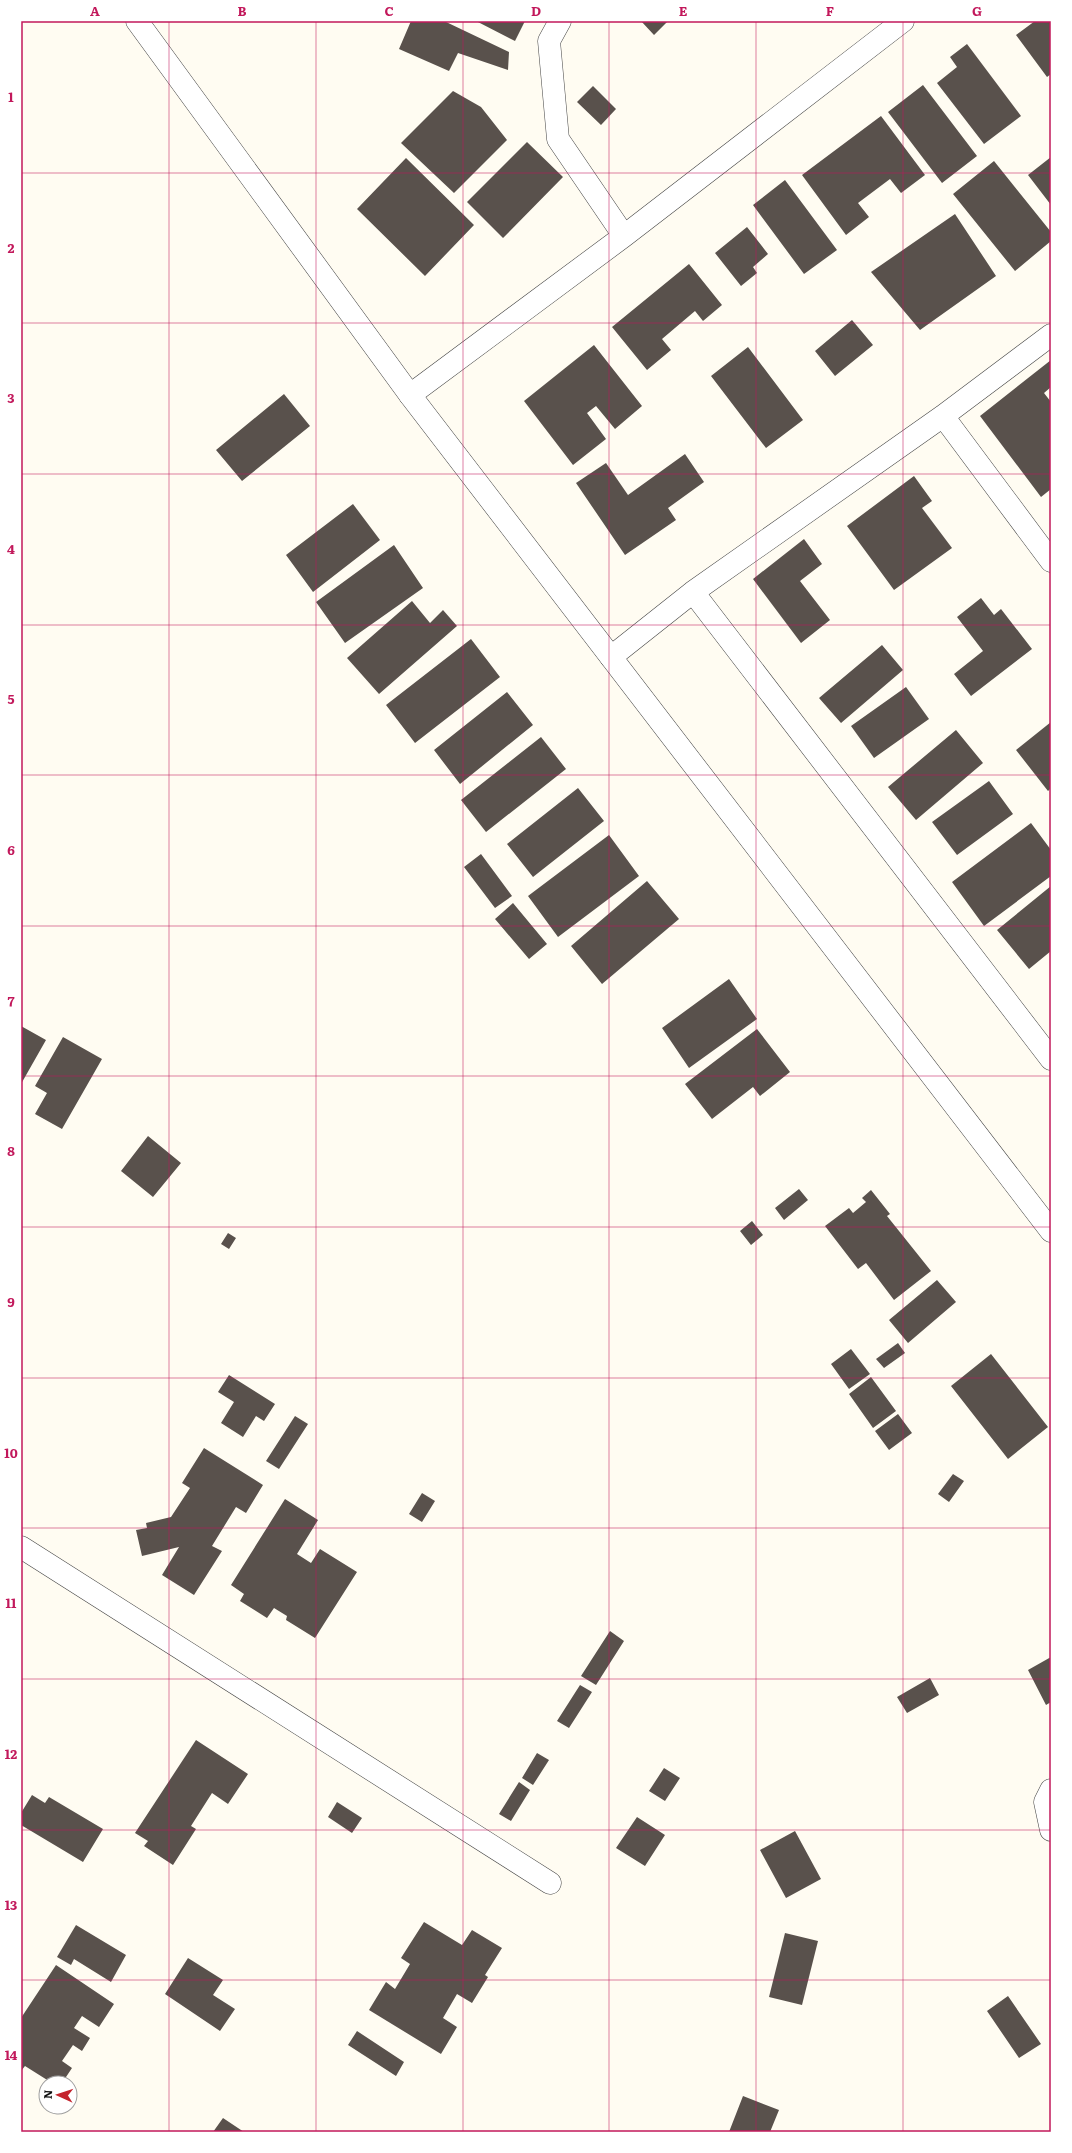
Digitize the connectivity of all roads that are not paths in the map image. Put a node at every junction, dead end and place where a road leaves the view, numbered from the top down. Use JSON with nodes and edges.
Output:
{"nodes":[{"id":1,"x":137,"y":21,"type":"edge"},
{"id":2,"x":560,"y":21,"type":"edge"},
{"id":3,"x":903,"y":21,"type":"edge"},
{"id":4,"x":624,"y":236,"type":"junction"},
{"id":5,"x":1051,"y":335,"type":"edge"},
{"id":6,"x":410,"y":395,"type":"junction"},
{"id":7,"x":943,"y":416,"type":"junction"},
{"id":8,"x":1051,"y":561,"type":"edge"},
{"id":9,"x":693,"y":592,"type":"junction"},
{"id":10,"x":611,"y":657,"type":"junction"},
{"id":11,"x":1051,"y":1059,"type":"edge"},
{"id":12,"x":1051,"y":1231,"type":"edge"},
{"id":13,"x":21,"y":1547,"type":"edge"},
{"id":14,"x":1051,"y":1790,"type":"edge"},
{"id":15,"x":1051,"y":1830,"type":"edge"},
{"id":16,"x":550,"y":1883,"type":"dead end"}],
"edges":[{"from":1,"to":6,"type":"street"},
{"from":2,"to":4,"type":"street"},
{"from":3,"to":4,"type":"street"},
{"from":4,"to":6,"type":"street"},
{"from":5,"to":7,"type":"street"},
{"from":6,"to":10,"type":"street"},
{"from":7,"to":8,"type":"street"},
{"from":7,"to":9,"type":"street"},
{"from":9,"to":10,"type":"street"},
{"from":9,"to":11,"type":"street"},
{"from":10,"to":12,"type":"street"},
{"from":13,"to":16,"type":"street"},
{"from":14,"to":15,"type":"street"}]}
